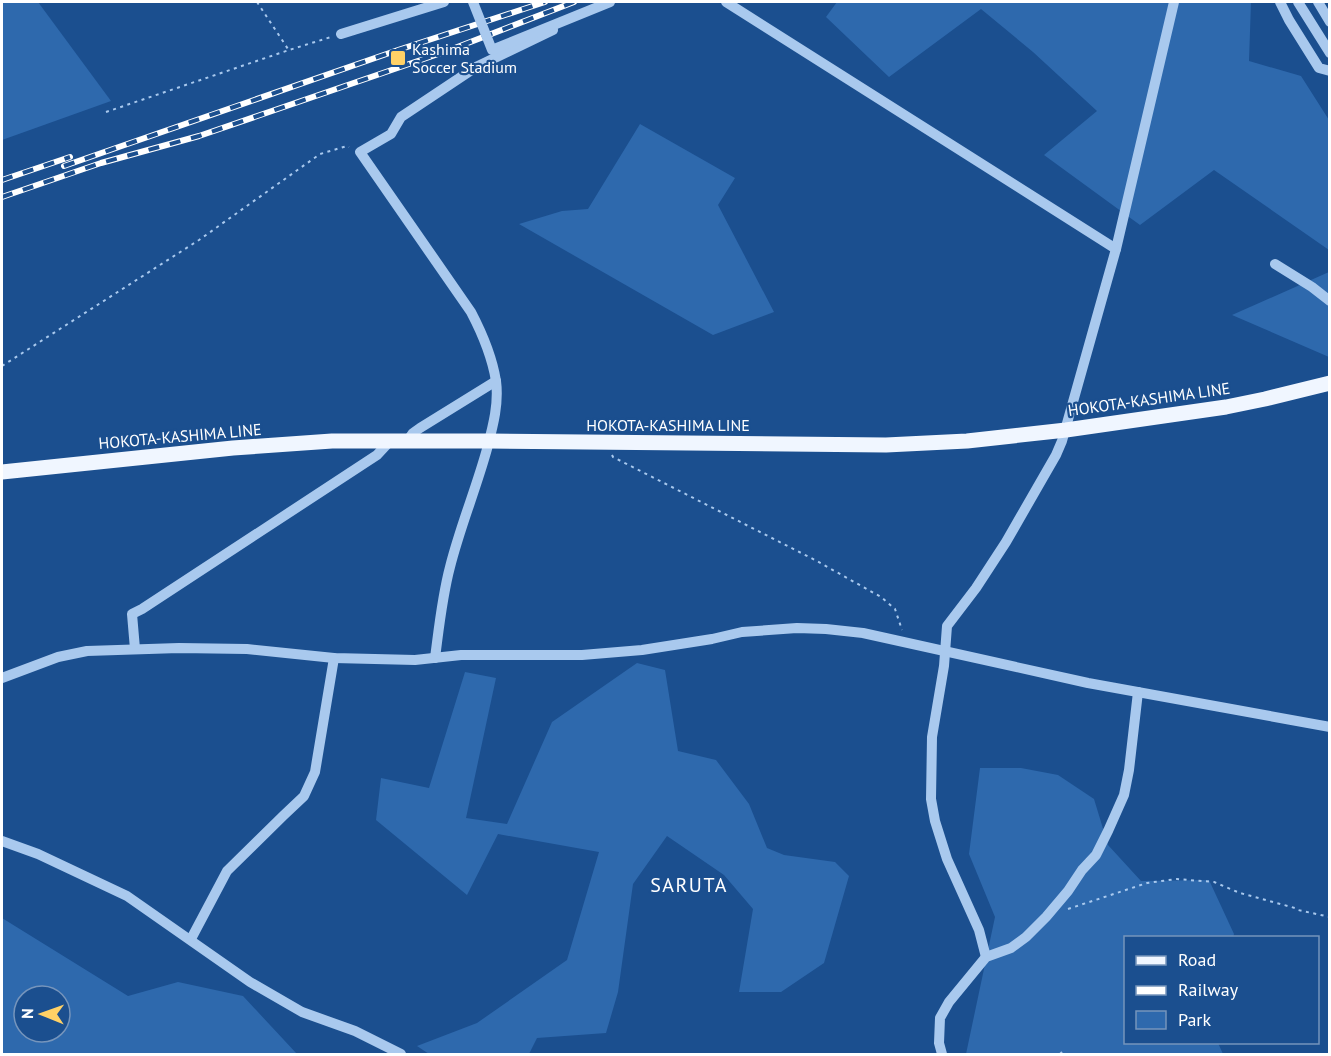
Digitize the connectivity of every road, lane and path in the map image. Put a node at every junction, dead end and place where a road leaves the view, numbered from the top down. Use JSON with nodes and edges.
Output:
{"nodes":[{"id":1,"x":257,"y":2,"type":"edge"},
{"id":2,"x":444,"y":2,"type":"edge"},
{"id":3,"x":473,"y":2,"type":"edge"},
{"id":4,"x":612,"y":2,"type":"edge"},
{"id":5,"x":726,"y":2,"type":"edge"},
{"id":6,"x":1174,"y":2,"type":"edge"},
{"id":7,"x":1280,"y":2,"type":"edge"},
{"id":8,"x":1298,"y":2,"type":"edge"},
{"id":9,"x":1318,"y":2,"type":"edge"},
{"id":10,"x":1329,"y":22,"type":"edge"},
{"id":11,"x":341,"y":34,"type":"joint"},
{"id":12,"x":289,"y":50,"type":"junction"},
{"id":13,"x":1329,"y":53,"type":"edge"},
{"id":14,"x":1329,"y":71,"type":"edge"},
{"id":15,"x":105,"y":112,"type":"dead end"},
{"id":16,"x":360,"y":152,"type":"junction"},
{"id":17,"x":1116,"y":249,"type":"junction"},
{"id":18,"x":1275,"y":264,"type":"dead end"},
{"id":19,"x":1329,"y":301,"type":"edge"},
{"id":20,"x":2,"y":366,"type":"edge"},
{"id":21,"x":496,"y":381,"type":"junction"},
{"id":22,"x":1329,"y":383,"type":"edge"},
{"id":23,"x":1066,"y":430,"type":"junction"},
{"id":24,"x":408,"y":440,"type":"junction"},
{"id":25,"x":390,"y":441,"type":"junction"},
{"id":26,"x":489,"y":441,"type":"junction"},
{"id":27,"x":603,"y":443,"type":"junction"},
{"id":28,"x":2,"y":472,"type":"edge"},
{"id":29,"x":906,"y":641,"type":"junction"},
{"id":30,"x":135,"y":649,"type":"junction"},
{"id":31,"x":945,"y":652,"type":"junction"},
{"id":32,"x":334,"y":658,"type":"junction"},
{"id":33,"x":435,"y":658,"type":"junction"},
{"id":34,"x":2,"y":678,"type":"edge"},
{"id":35,"x":1138,"y":692,"type":"junction"},
{"id":36,"x":1329,"y":726,"type":"edge"},
{"id":37,"x":2,"y":841,"type":"edge"},
{"id":38,"x":1067,"y":910,"type":"dead end"},
{"id":39,"x":1329,"y":917,"type":"edge"},
{"id":40,"x":190,"y":939,"type":"junction"},
{"id":41,"x":986,"y":957,"type":"junction"},
{"id":42,"x":401,"y":1054,"type":"edge"},
{"id":43,"x":942,"y":1054,"type":"edge"}],
"edges":[{"from":1,"to":12,"type":"path"},
{"from":2,"to":11,"type":"street"},
{"from":3,"to":4,"type":"street","bridge":true},
{"from":4,"to":16,"type":"street"},
{"from":5,"to":17,"type":"street"},
{"from":6,"to":17,"type":"street"},
{"from":7,"to":14,"type":"street"},
{"from":8,"to":13,"type":"street"},
{"from":9,"to":10,"type":"street"},
{"from":11,"to":12,"type":"path"},
{"from":12,"to":15,"type":"path"},
{"from":16,"to":20,"type":"path"},
{"from":16,"to":21,"type":"street"},
{"from":17,"to":23,"type":"street"},
{"from":18,"to":19,"type":"street"},
{"from":21,"to":24,"type":"street"},
{"from":21,"to":26,"type":"street"},
{"from":22,"to":23,"type":"main road","name":"HOKOTA-KASHIMA LINE"},
{"from":23,"to":27,"type":"main road","name":"HOKOTA-KASHIMA LINE"},
{"from":23,"to":31,"type":"street"},
{"from":24,"to":25,"type":"main road","name":"HOKOTA-KASHIMA LINE"},
{"from":24,"to":26,"type":"main road","name":"HOKOTA-KASHIMA LINE"},
{"from":25,"to":28,"type":"main road","name":"HOKOTA-KASHIMA LINE"},
{"from":25,"to":30,"type":"street"},
{"from":26,"to":27,"type":"main road","name":"HOKOTA-KASHIMA LINE"},
{"from":26,"to":33,"type":"street"},
{"from":27,"to":29,"type":"path"},
{"from":29,"to":31,"type":"street"},
{"from":29,"to":33,"type":"street"},
{"from":30,"to":32,"type":"street"},
{"from":30,"to":34,"type":"street"},
{"from":31,"to":35,"type":"street"},
{"from":31,"to":41,"type":"street"},
{"from":32,"to":33,"type":"street"},
{"from":32,"to":40,"type":"street"},
{"from":35,"to":36,"type":"street"},
{"from":35,"to":41,"type":"street"},
{"from":37,"to":40,"type":"street"},
{"from":38,"to":39,"type":"path"},
{"from":40,"to":42,"type":"street"},
{"from":41,"to":43,"type":"street"}]}
